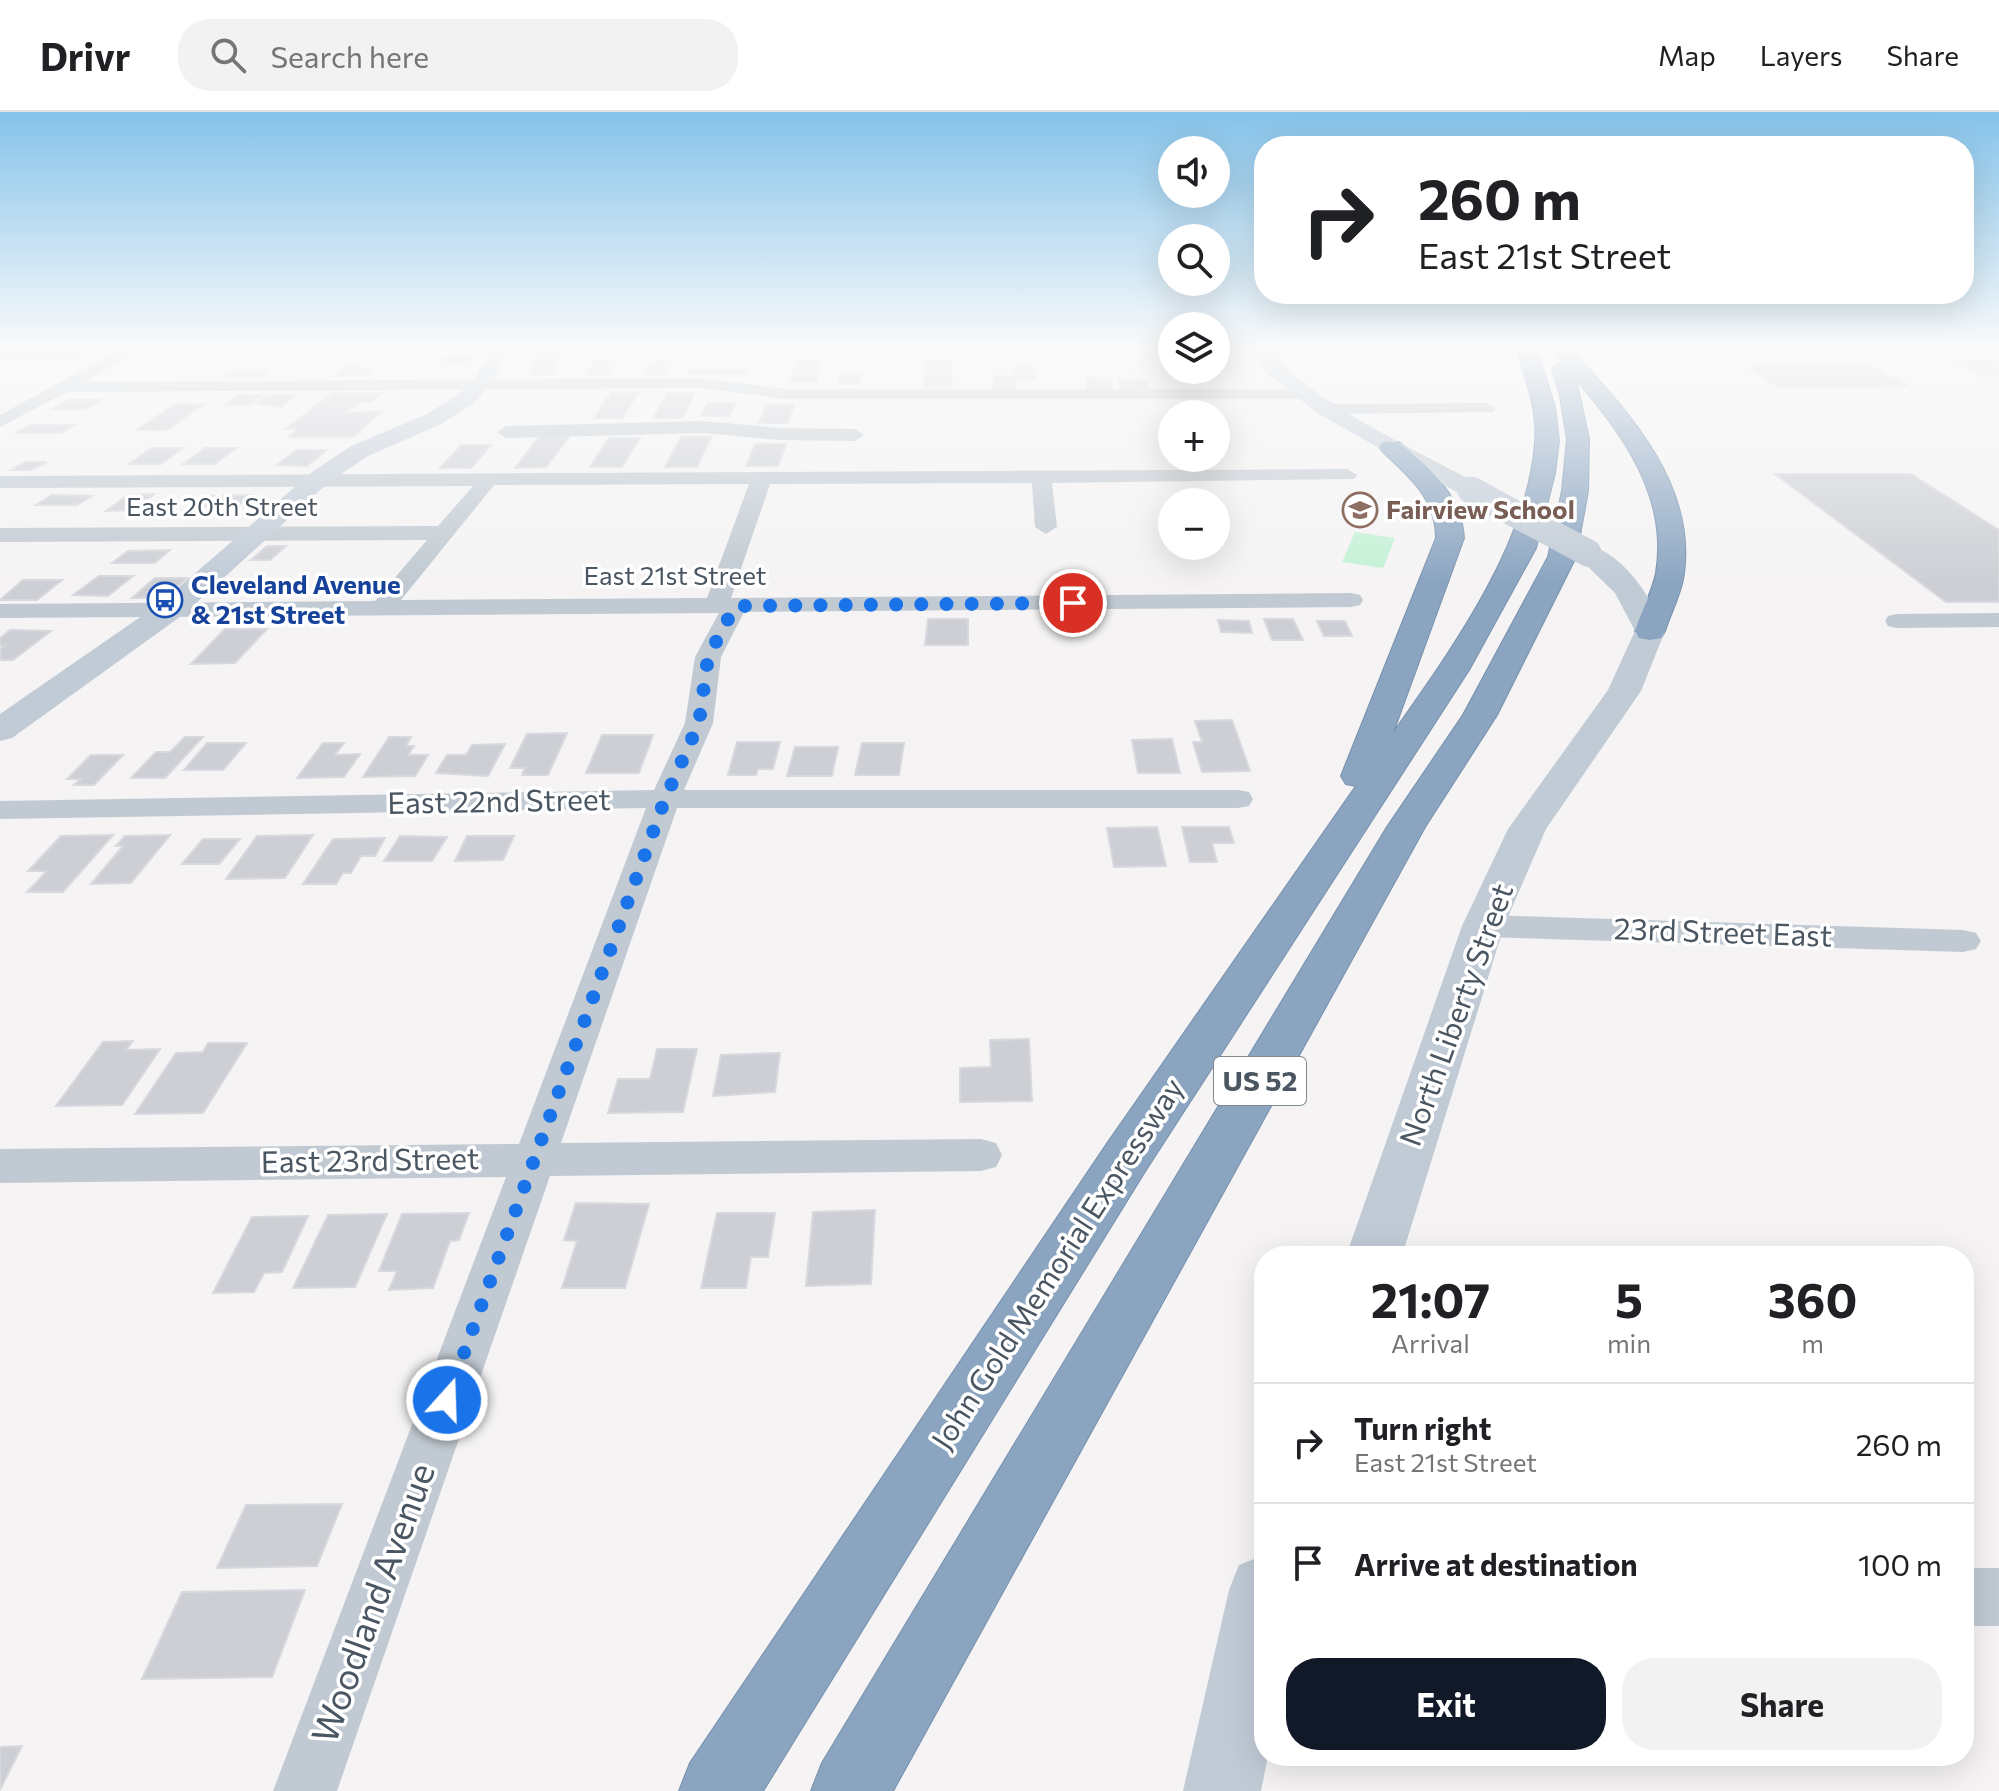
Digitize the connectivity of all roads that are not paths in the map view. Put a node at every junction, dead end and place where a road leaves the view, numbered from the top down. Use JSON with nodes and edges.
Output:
{"nodes":[{"id":1,"x":417,"y":425,"type":"edge"},
{"id":2,"x":1355,"y":425,"type":"edge"},
{"id":3,"x":1546,"y":425,"type":"edge"},
{"id":4,"x":1576,"y":425,"type":"edge"},
{"id":5,"x":1624,"y":425,"type":"edge"},
{"id":6,"x":742,"y":429,"type":"junction"},
{"id":7,"x":506,"y":432,"type":"dead end"},
{"id":8,"x":855,"y":435,"type":"dead end"},
{"id":9,"x":1391,"y":447,"type":"junction"},
{"id":10,"x":1347,"y":475,"type":"dead end"},
{"id":11,"x":1041,"y":476,"type":"junction"},
{"id":12,"x":762,"y":477,"type":"junction"},
{"id":13,"x":490,"y":478,"type":"junction"},
{"id":14,"x":717,"y":478,"type":"junction"},
{"id":15,"x":316,"y":480,"type":"junction"},
{"id":16,"x":0,"y":482,"type":"edge"},
{"id":17,"x":1046,"y":527,"type":"dead end"},
{"id":18,"x":444,"y":533,"type":"junction"},
{"id":19,"x":0,"y":535,"type":"edge"},
{"id":20,"x":254,"y":535,"type":"junction"},
{"id":21,"x":1351,"y":600,"type":"dead end"},
{"id":22,"x":725,"y":606,"type":"junction"},
{"id":23,"x":172,"y":609,"type":"junction"},
{"id":24,"x":381,"y":609,"type":"junction"},
{"id":25,"x":0,"y":611,"type":"edge"},
{"id":26,"x":1999,"y":620,"type":"edge"},
{"id":27,"x":1897,"y":621,"type":"dead end"},
{"id":28,"x":1650,"y":631,"type":"junction"},
{"id":29,"x":0,"y":731,"type":"edge"},
{"id":30,"x":665,"y":799,"type":"junction"},
{"id":31,"x":1238,"y":799,"type":"dead end"},
{"id":32,"x":0,"y":810,"type":"edge"},
{"id":33,"x":1329,"y":853,"type":"junction"},
{"id":34,"x":1483,"y":926,"type":"junction"},
{"id":35,"x":1963,"y":941,"type":"dead end"},
{"id":36,"x":981,"y":1155,"type":"dead end"},
{"id":37,"x":534,"y":1160,"type":"junction"},
{"id":38,"x":0,"y":1166,"type":"edge"},
{"id":39,"x":1377,"y":1246,"type":"edge"},
{"id":40,"x":1974,"y":1597,"type":"edge"},
{"id":41,"x":1999,"y":1597,"type":"edge"},
{"id":42,"x":1254,"y":1640,"type":"edge"},
{"id":43,"x":305,"y":1791,"type":"edge"},
{"id":44,"x":718,"y":1791,"type":"edge"},
{"id":45,"x":850,"y":1791,"type":"edge"},
{"id":46,"x":1222,"y":1791,"type":"edge"}],
"edges":[{"from":1,"to":15,"type":"main road"},
{"from":2,"to":9,"type":"main road"},
{"from":3,"to":33,"type":"highway","name":"John Gold Memorial Expressway","number":"US 52"},
{"from":4,"to":45,"type":"highway","number":"US 52"},
{"from":5,"to":28,"type":"highway"},
{"from":6,"to":7,"type":"street"},
{"from":6,"to":8,"type":"street"},
{"from":6,"to":14,"type":"street"},
{"from":9,"to":28,"type":"main road","bridge":true},
{"from":9,"to":33,"type":"highway"},
{"from":10,"to":11,"type":"street"},
{"from":11,"to":12,"type":"street"},
{"from":11,"to":17,"type":"street"},
{"from":12,"to":14,"type":"street"},
{"from":12,"to":22,"type":"street","name":"Woodland Avenue"},
{"from":13,"to":14,"type":"street"},
{"from":13,"to":15,"type":"street"},
{"from":13,"to":18,"type":"street"},
{"from":15,"to":16,"type":"street"},
{"from":15,"to":20,"type":"main road"},
{"from":18,"to":20,"type":"street","name":"East 20th Street"},
{"from":18,"to":24,"type":"street"},
{"from":19,"to":20,"type":"street","name":"East 20th Street"},
{"from":20,"to":23,"type":"main road"},
{"from":21,"to":22,"type":"street","name":"East 21st Street"},
{"from":22,"to":24,"type":"street","name":"East 21st Street"},
{"from":22,"to":30,"type":"street","name":"Woodland Avenue"},
{"from":23,"to":24,"type":"street","name":"East 21st Street"},
{"from":23,"to":25,"type":"street","name":"East 21st Street"},
{"from":23,"to":29,"type":"main road"},
{"from":26,"to":27,"type":"street"},
{"from":28,"to":34,"type":"main road","name":"North Liberty Street"},
{"from":30,"to":31,"type":"street","name":"East 22nd Street"},
{"from":30,"to":32,"type":"street","name":"East 22nd Street"},
{"from":30,"to":37,"type":"street","name":"Woodland Avenue"},
{"from":33,"to":44,"type":"highway","name":"John Gold Memorial Expressway","number":"US 52"},
{"from":34,"to":35,"type":"street","name":"23rd Street East"},
{"from":34,"to":39,"type":"main road","name":"North Liberty Street"},
{"from":36,"to":37,"type":"street","name":"East 23rd Street"},
{"from":37,"to":38,"type":"street","name":"East 23rd Street"},
{"from":37,"to":43,"type":"street","name":"Woodland Avenue"},
{"from":40,"to":41,"type":"street"},
{"from":42,"to":46,"type":"main road"}]}
